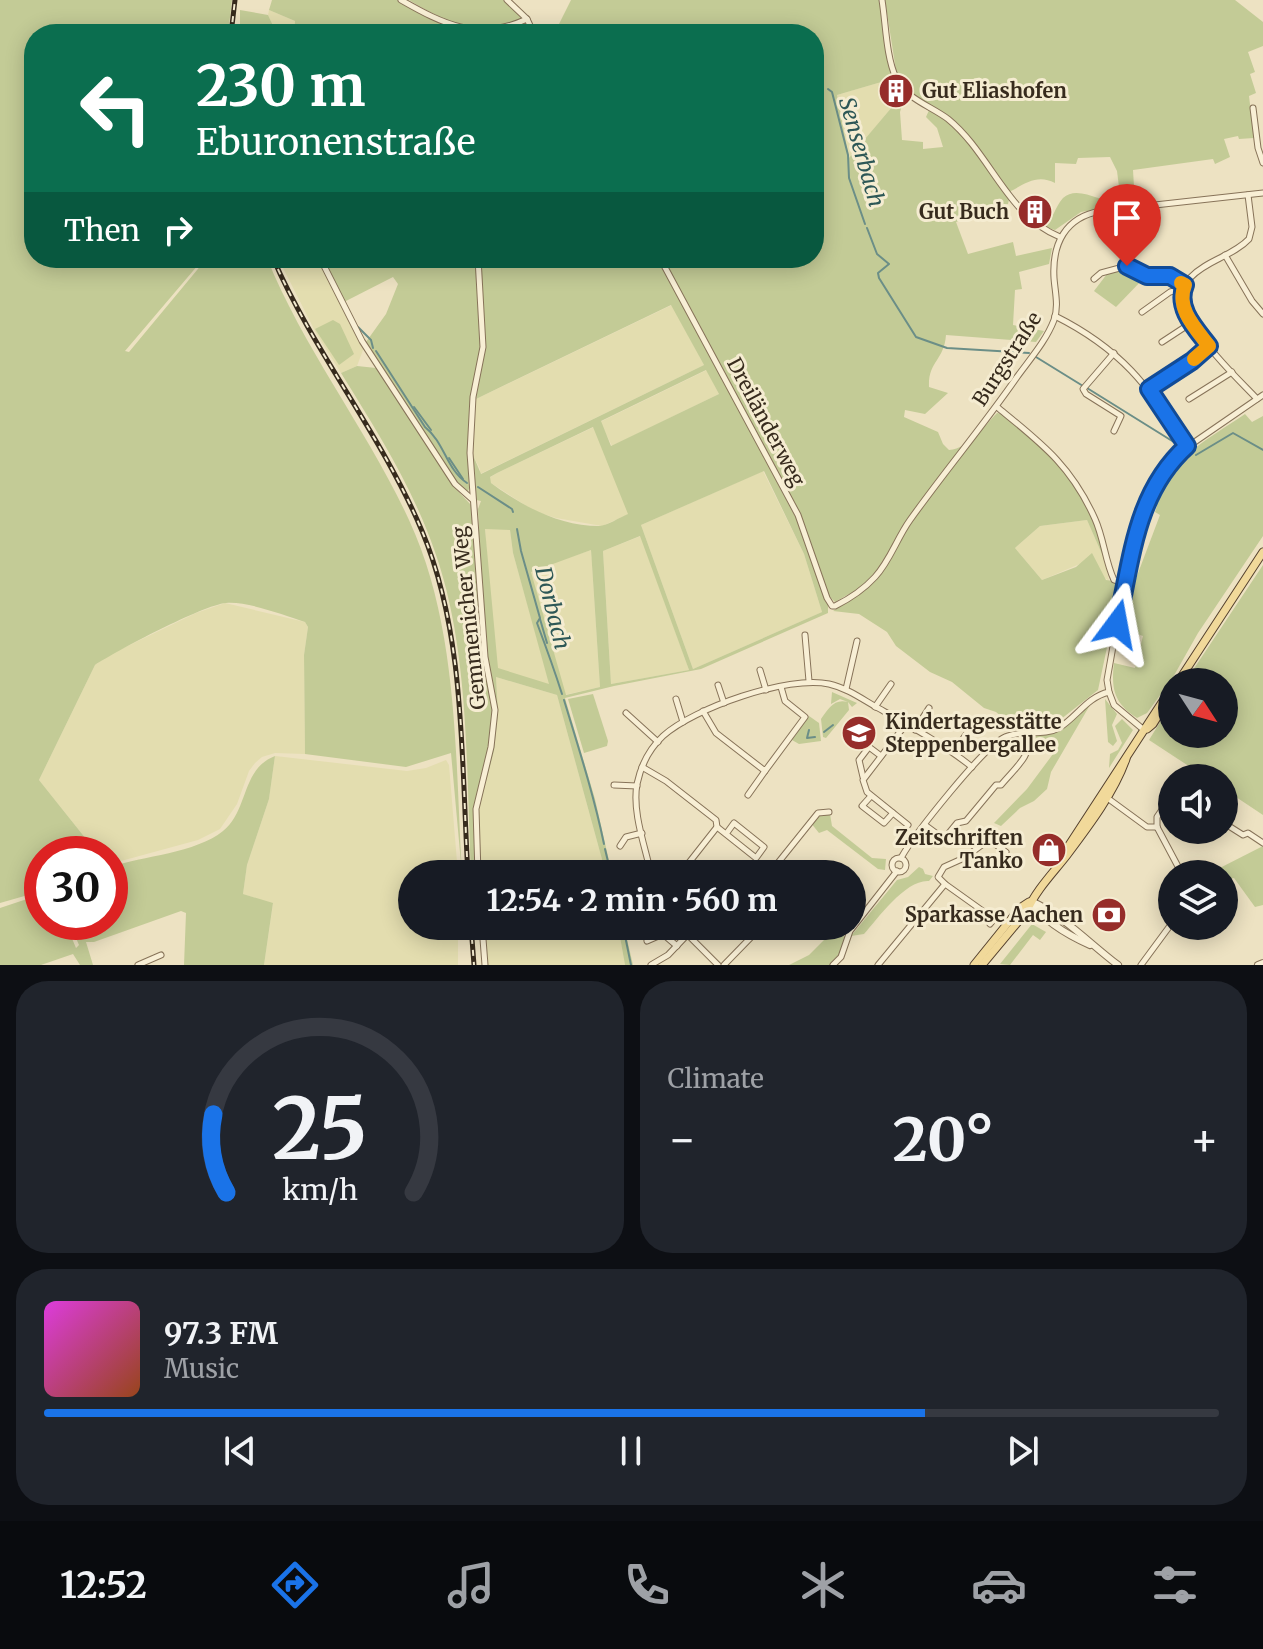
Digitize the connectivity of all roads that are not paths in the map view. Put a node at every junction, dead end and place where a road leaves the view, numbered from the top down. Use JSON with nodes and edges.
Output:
{"nodes":[{"id":1,"x":401,"y":0,"type":"edge"},
{"id":2,"x":507,"y":0,"type":"edge"},
{"id":3,"x":882,"y":0,"type":"edge"},
{"id":4,"x":527,"y":19,"type":"junction"},
{"id":5,"x":446,"y":24,"type":"edge"},
{"id":6,"x":510,"y":24,"type":"edge"},
{"id":7,"x":529,"y":24,"type":"edge"},
{"id":8,"x":1253,"y":108,"type":"dead end"},
{"id":9,"x":1263,"y":163,"type":"edge"},
{"id":10,"x":1263,"y":193,"type":"edge"},
{"id":11,"x":1248,"y":195,"type":"junction"},
{"id":12,"x":1060,"y":237,"type":"junction"},
{"id":13,"x":1225,"y":255,"type":"junction"},
{"id":14,"x":325,"y":268,"type":"edge"},
{"id":15,"x":479,"y":268,"type":"edge"},
{"id":16,"x":665,"y":268,"type":"edge"},
{"id":17,"x":1094,"y":279,"type":"dead end"},
{"id":18,"x":1184,"y":287,"type":"junction"},
{"id":19,"x":1142,"y":312,"type":"dead end"},
{"id":20,"x":1263,"y":314,"type":"edge"},
{"id":21,"x":1055,"y":316,"type":"junction"},
{"id":22,"x":1191,"y":323,"type":"junction"},
{"id":23,"x":1162,"y":342,"type":"dead end"},
{"id":24,"x":1209,"y":346,"type":"junction"},
{"id":25,"x":1114,"y":353,"type":"junction"},
{"id":26,"x":1232,"y":372,"type":"junction"},
{"id":27,"x":1149,"y":389,"type":"junction"},
{"id":28,"x":1263,"y":395,"type":"edge"},
{"id":29,"x":1189,"y":399,"type":"dead end"},
{"id":30,"x":1257,"y":399,"type":"junction"},
{"id":31,"x":997,"y":407,"type":"junction"},
{"id":32,"x":1114,"y":431,"type":"dead end"},
{"id":33,"x":1187,"y":446,"type":"junction"},
{"id":34,"x":473,"y":501,"type":"junction"},
{"id":35,"x":1263,"y":552,"type":"edge"},
{"id":36,"x":1126,"y":584,"type":"junction"},
{"id":37,"x":832,"y":606,"type":"joint"},
{"id":38,"x":805,"y":635,"type":"dead end"},
{"id":39,"x":857,"y":641,"type":"dead end"},
{"id":40,"x":1187,"y":668,"type":"edge"},
{"id":41,"x":760,"y":670,"type":"dead end"},
{"id":42,"x":809,"y":681,"type":"junction"},
{"id":43,"x":891,"y":684,"type":"dead end"},
{"id":44,"x":718,"y":685,"type":"dead end"},
{"id":45,"x":781,"y":687,"type":"junction"},
{"id":46,"x":846,"y":689,"type":"junction"},
{"id":47,"x":766,"y":690,"type":"junction"},
{"id":48,"x":1109,"y":692,"type":"junction"},
{"id":49,"x":676,"y":699,"type":"dead end"},
{"id":50,"x":724,"y":703,"type":"junction"},
{"id":51,"x":875,"y":707,"type":"junction"},
{"id":52,"x":929,"y":708,"type":"dead end"},
{"id":53,"x":1158,"y":710,"type":"edge"},
{"id":54,"x":703,"y":711,"type":"junction"},
{"id":55,"x":626,"y":713,"type":"dead end"},
{"id":56,"x":1158,"y":716,"type":"edge"},
{"id":57,"x":683,"y":722,"type":"junction"},
{"id":58,"x":906,"y":724,"type":"junction"},
{"id":59,"x":915,"y":730,"type":"junction"},
{"id":60,"x":1145,"y":731,"type":"junction"},
{"id":61,"x":967,"y":733,"type":"dead end"},
{"id":62,"x":1030,"y":733,"type":"junction"},
{"id":63,"x":658,"y":742,"type":"junction"},
{"id":64,"x":954,"y":752,"type":"junction"},
{"id":65,"x":881,"y":756,"type":"junction"},
{"id":66,"x":1126,"y":759,"type":"junction"},
{"id":67,"x":642,"y":767,"type":"junction"},
{"id":68,"x":972,"y":767,"type":"junction"},
{"id":69,"x":765,"y":771,"type":"junction"},
{"id":70,"x":863,"y":778,"type":"junction"},
{"id":71,"x":614,"y":785,"type":"dead end"},
{"id":72,"x":637,"y":786,"type":"junction"},
{"id":73,"x":748,"y":795,"type":"dead end"},
{"id":74,"x":871,"y":795,"type":"junction"},
{"id":75,"x":1106,"y":797,"type":"junction"},
{"id":76,"x":829,"y":812,"type":"dead end"},
{"id":77,"x":893,"y":813,"type":"junction"},
{"id":78,"x":1158,"y":816,"type":"edge"},
{"id":79,"x":925,"y":825,"type":"junction"},
{"id":80,"x":717,"y":827,"type":"junction"},
{"id":81,"x":1157,"y":827,"type":"junction"},
{"id":82,"x":1238,"y":832,"type":"edge"},
{"id":83,"x":642,"y":833,"type":"junction"},
{"id":84,"x":919,"y":833,"type":"junction"},
{"id":85,"x":726,"y":834,"type":"junction"},
{"id":86,"x":1263,"y":843,"type":"edge"},
{"id":87,"x":620,"y":846,"type":"dead end"},
{"id":88,"x":1006,"y":852,"type":"dead end"},
{"id":89,"x":478,"y":860,"type":"edge"},
{"id":90,"x":648,"y":860,"type":"edge"},
{"id":91,"x":691,"y":860,"type":"edge"},
{"id":92,"x":780,"y":860,"type":"edge"},
{"id":93,"x":1175,"y":860,"type":"edge"},
{"id":94,"x":1057,"y":866,"type":"junction"},
{"id":95,"x":945,"y":884,"type":"junction"},
{"id":96,"x":1031,"y":901,"type":"junction"},
{"id":97,"x":866,"y":910,"type":"edge"},
{"id":98,"x":990,"y":924,"type":"dead end"},
{"id":99,"x":483,"y":940,"type":"edge"},
{"id":100,"x":682,"y":940,"type":"edge"},
{"id":101,"x":693,"y":940,"type":"edge"},
{"id":102,"x":747,"y":940,"type":"edge"},
{"id":103,"x":846,"y":940,"type":"edge"},
{"id":104,"x":1159,"y":940,"type":"edge"},
{"id":105,"x":647,"y":941,"type":"dead end"},
{"id":106,"x":677,"y":946,"type":"junction"},
{"id":107,"x":161,"y":955,"type":"dead end"},
{"id":108,"x":138,"y":965,"type":"edge"},
{"id":109,"x":485,"y":965,"type":"edge"},
{"id":110,"x":651,"y":965,"type":"edge"},
{"id":111,"x":721,"y":965,"type":"edge"},
{"id":112,"x":833,"y":965,"type":"edge"},
{"id":113,"x":878,"y":965,"type":"edge"},
{"id":114,"x":974,"y":965,"type":"edge"},
{"id":115,"x":982,"y":965,"type":"edge"},
{"id":116,"x":1118,"y":965,"type":"edge"},
{"id":117,"x":1141,"y":965,"type":"edge"}],
"edges":[{"from":1,"to":5,"type":"street"},
{"from":2,"to":4,"type":"street"},
{"from":3,"to":12,"type":"street"},
{"from":4,"to":6,"type":"street"},
{"from":4,"to":7,"type":"street"},
{"from":8,"to":9,"type":"street"},
{"from":10,"to":11,"type":"street"},
{"from":11,"to":12,"type":"street"},
{"from":11,"to":13,"type":"street"},
{"from":12,"to":21,"type":"street","name":"Burgstraße"},
{"from":13,"to":18,"type":"street"},
{"from":13,"to":20,"type":"street"},
{"from":14,"to":34,"type":"street","name":"Gemmenicher Weg"},
{"from":15,"to":34,"type":"street","name":"Gemmenicher Weg"},
{"from":16,"to":37,"type":"street","name":"Dreiländerweg"},
{"from":17,"to":18,"type":"street"},
{"from":18,"to":19,"type":"street"},
{"from":18,"to":22,"type":"street"},
{"from":21,"to":25,"type":"street"},
{"from":21,"to":31,"type":"street","name":"Burgstraße"},
{"from":22,"to":23,"type":"street"},
{"from":22,"to":24,"type":"street"},
{"from":24,"to":26,"type":"street"},
{"from":24,"to":27,"type":"street"},
{"from":25,"to":27,"type":"street"},
{"from":25,"to":32,"type":"street"},
{"from":26,"to":29,"type":"street"},
{"from":26,"to":30,"type":"street"},
{"from":27,"to":33,"type":"street"},
{"from":28,"to":30,"type":"street"},
{"from":30,"to":33,"type":"street"},
{"from":31,"to":36,"type":"street"},
{"from":31,"to":37,"type":"street","name":"Burgstraße"},
{"from":33,"to":36,"type":"street"},
{"from":34,"to":89,"type":"street","name":"Gemmenicher Weg"},
{"from":35,"to":40,"type":"main road"},
{"from":36,"to":48,"type":"street"},
{"from":38,"to":42,"type":"street"},
{"from":39,"to":46,"type":"street"},
{"from":41,"to":47,"type":"street"},
{"from":42,"to":45,"type":"street"},
{"from":42,"to":46,"type":"street"},
{"from":43,"to":51,"type":"street"},
{"from":44,"to":50,"type":"street"},
{"from":45,"to":47,"type":"street"},
{"from":45,"to":69,"type":"street"},
{"from":46,"to":51,"type":"street"},
{"from":47,"to":50,"type":"street"},
{"from":48,"to":60,"type":"street"},
{"from":48,"to":62,"type":"street"},
{"from":49,"to":57,"type":"street"},
{"from":50,"to":54,"type":"street"},
{"from":51,"to":58,"type":"street"},
{"from":52,"to":59,"type":"street"},
{"from":53,"to":60,"type":"main road"},
{"from":54,"to":57,"type":"street"},
{"from":54,"to":69,"type":"street"},
{"from":55,"to":63,"type":"street"},
{"from":56,"to":60,"type":"main road"},
{"from":57,"to":63,"type":"street"},
{"from":58,"to":59,"type":"street"},
{"from":58,"to":65,"type":"street"},
{"from":59,"to":64,"type":"street"},
{"from":60,"to":66,"type":"main road"},
{"from":61,"to":64,"type":"street"},
{"from":62,"to":68,"type":"street"},
{"from":62,"to":79,"type":"street"},
{"from":63,"to":67,"type":"street"},
{"from":64,"to":68,"type":"street"},
{"from":65,"to":70,"type":"street"},
{"from":65,"to":70,"type":"street"},
{"from":66,"to":75,"type":"main road"},
{"from":66,"to":94,"type":"main road"},
{"from":67,"to":72,"type":"street"},
{"from":67,"to":80,"type":"street"},
{"from":68,"to":79,"type":"street"},
{"from":69,"to":73,"type":"street"},
{"from":70,"to":74,"type":"street"},
{"from":71,"to":72,"type":"street"},
{"from":72,"to":83,"type":"street"},
{"from":74,"to":77,"type":"street"},
{"from":74,"to":77,"type":"street"},
{"from":75,"to":81,"type":"street"},
{"from":75,"to":94,"type":"main road"},
{"from":76,"to":92,"type":"street"},
{"from":77,"to":84,"type":"street"},
{"from":78,"to":81,"type":"street"},
{"from":79,"to":84,"type":"street"},
{"from":80,"to":85,"type":"street"},
{"from":80,"to":91,"type":"street"},
{"from":81,"to":93,"type":"street"},
{"from":82,"to":86,"type":"street"},
{"from":83,"to":87,"type":"street"},
{"from":83,"to":90,"type":"street"},
{"from":84,"to":97,"type":"street"},
{"from":85,"to":85,"type":"street"},
{"from":88,"to":95,"type":"street"},
{"from":94,"to":96,"type":"main road"},
{"from":95,"to":98,"type":"street"},
{"from":95,"to":113,"type":"street"},
{"from":96,"to":114,"type":"main road"},
{"from":96,"to":115,"type":"main road"},
{"from":96,"to":116,"type":"street"},
{"from":99,"to":109,"type":"street"},
{"from":100,"to":106,"type":"street"},
{"from":101,"to":111,"type":"street"},
{"from":102,"to":111,"type":"street"},
{"from":103,"to":112,"type":"street"},
{"from":104,"to":117,"type":"street"},
{"from":105,"to":106,"type":"street"},
{"from":106,"to":110,"type":"street"},
{"from":107,"to":108,"type":"street"}]}
